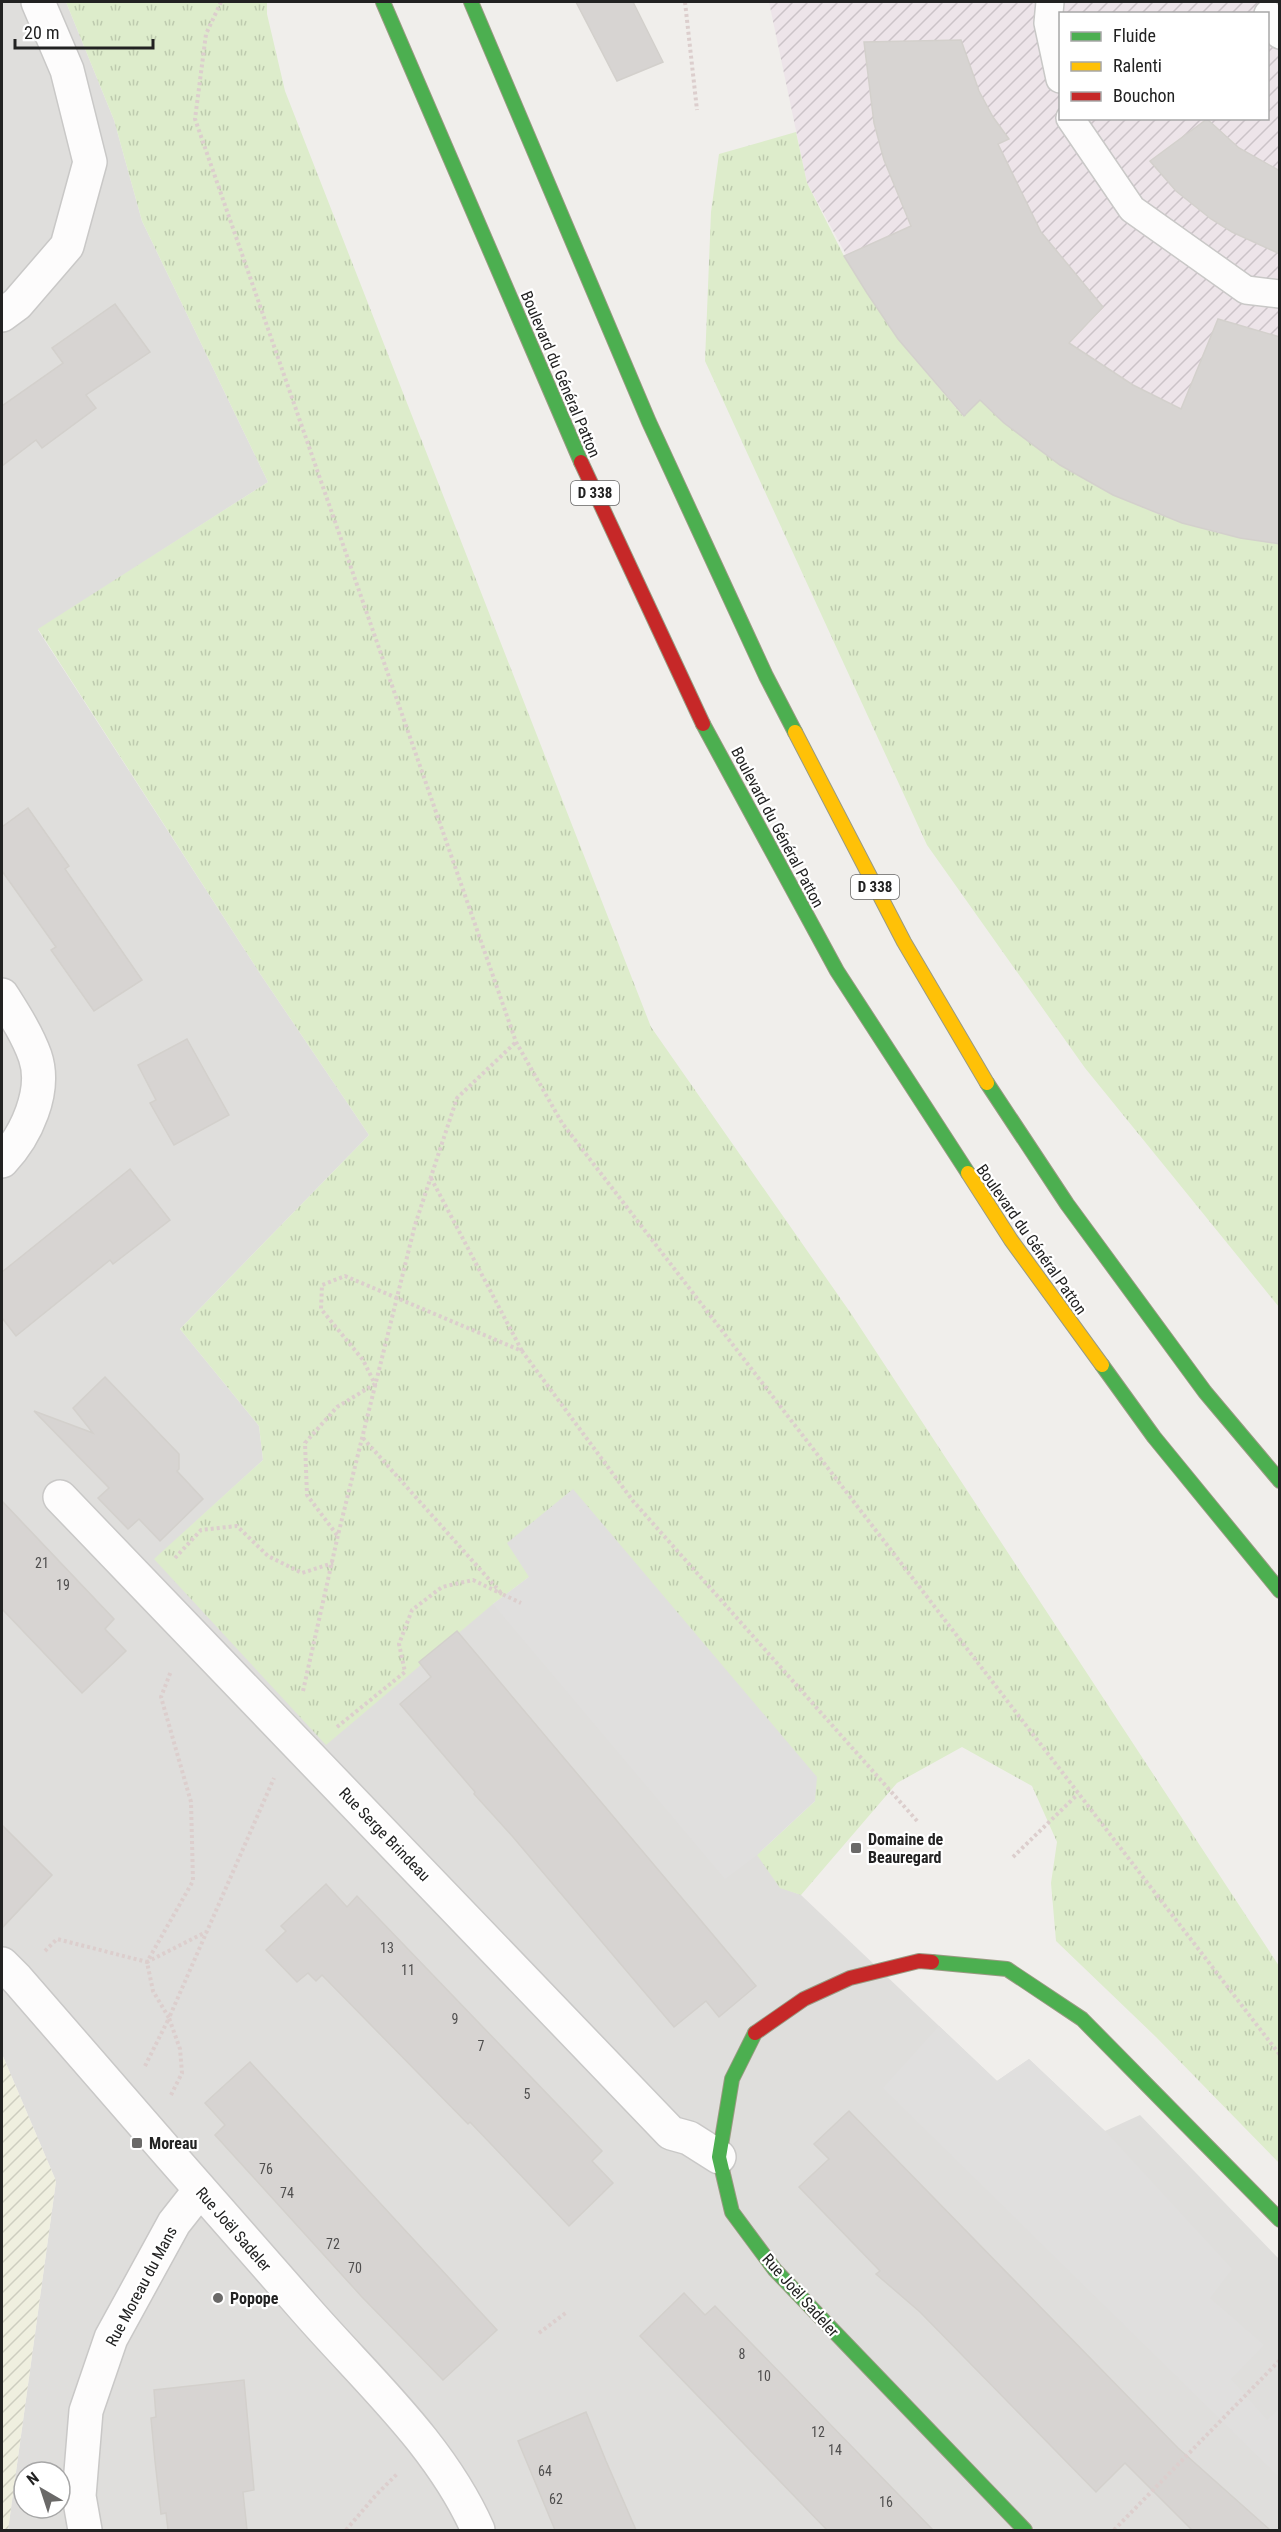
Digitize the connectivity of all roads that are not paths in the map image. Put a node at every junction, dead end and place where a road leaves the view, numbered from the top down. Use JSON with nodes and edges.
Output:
{"nodes":[{"id":1,"x":38,"y":2,"type":"edge"},
{"id":2,"x":383,"y":2,"type":"edge"},
{"id":3,"x":471,"y":2,"type":"edge"},
{"id":4,"x":1050,"y":2,"type":"edge"},
{"id":5,"x":1269,"y":17,"type":"edge"},
{"id":6,"x":1280,"y":35,"type":"edge"},
{"id":7,"x":1059,"y":74,"type":"edge"},
{"id":8,"x":1071,"y":120,"type":"edge"},
{"id":9,"x":1280,"y":294,"type":"edge"},
{"id":10,"x":2,"y":315,"type":"edge"},
{"id":11,"x":2,"y":995,"type":"edge"},
{"id":12,"x":2,"y":1161,"type":"edge"},
{"id":13,"x":1280,"y":1481,"type":"edge"},
{"id":14,"x":60,"y":1497,"type":"dead end"},
{"id":15,"x":1280,"y":1591,"type":"edge"},
{"id":16,"x":9,"y":1972,"type":"edge"},
{"id":17,"x":719,"y":2157,"type":"junction"},
{"id":18,"x":200,"y":2190,"type":"junction"},
{"id":19,"x":1280,"y":2220,"type":"edge"},
{"id":20,"x":85,"y":2530,"type":"edge"},
{"id":21,"x":478,"y":2530,"type":"edge"},
{"id":22,"x":1025,"y":2530,"type":"edge"}],
"edges":[{"from":1,"to":10,"type":"street"},
{"from":2,"to":15,"type":"main road","name":"Boulevard du Général Patton","number":"D 338"},
{"from":3,"to":13,"type":"main road","number":"D 338"},
{"from":4,"to":7,"type":"lane"},
{"from":5,"to":6,"type":"lane"},
{"from":8,"to":9,"type":"lane"},
{"from":11,"to":12,"type":"street"},
{"from":14,"to":17,"type":"street","name":"Rue Serge Brindeau"},
{"from":16,"to":18,"type":"street","name":"Rue Joël Sadeler"},
{"from":17,"to":19,"type":"main road","name":"Rue Joël Sadeler"},
{"from":17,"to":22,"type":"main road","name":"Rue Joël Sadeler"},
{"from":18,"to":20,"type":"street","name":"Rue Moreau du Mans"},
{"from":18,"to":21,"type":"street","name":"Rue Joël Sadeler"}]}
